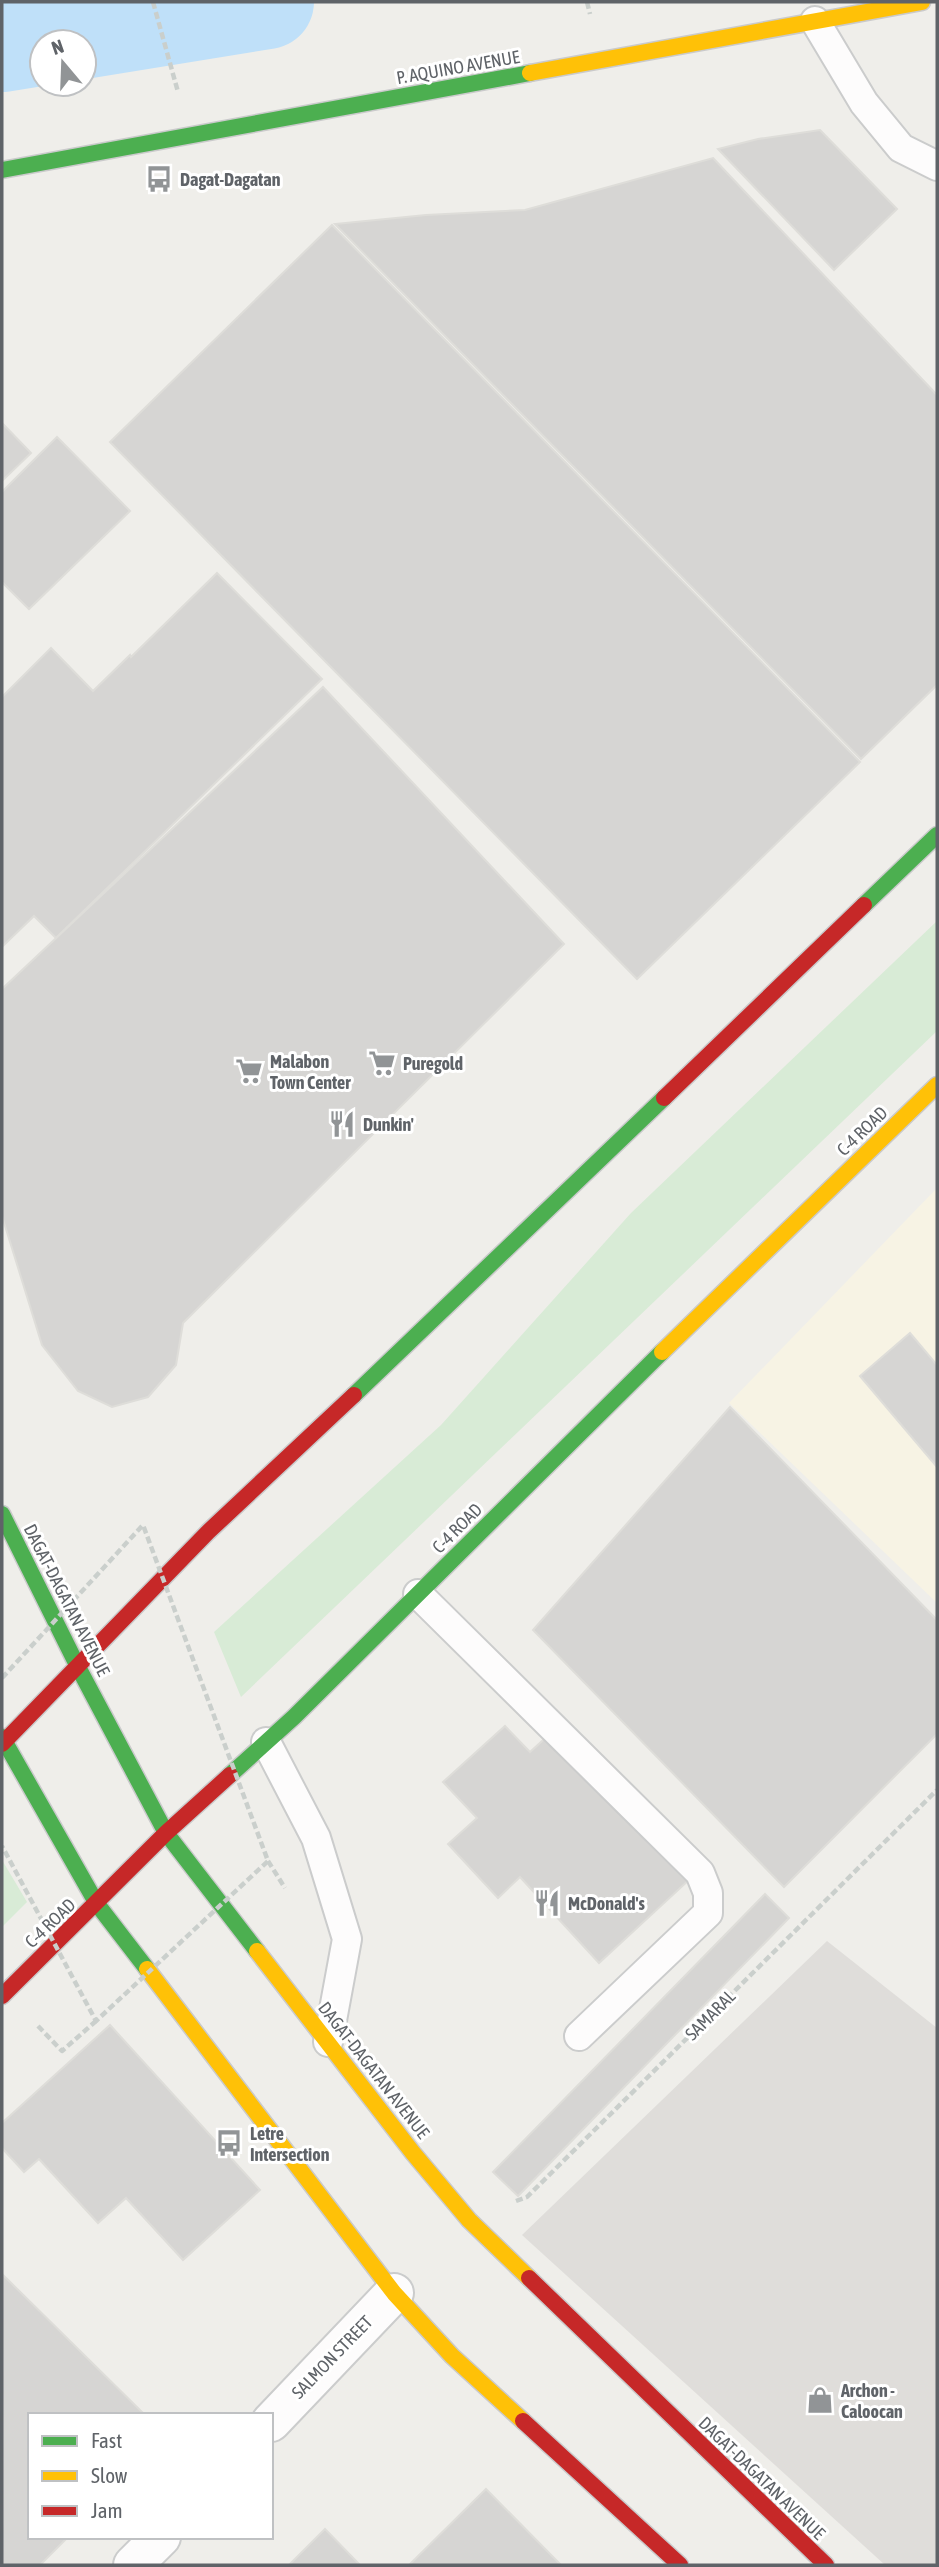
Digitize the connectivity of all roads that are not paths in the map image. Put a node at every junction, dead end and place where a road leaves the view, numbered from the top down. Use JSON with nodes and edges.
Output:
{"nodes":[{"id":1,"x":922,"y":2,"type":"edge"},
{"id":2,"x":815,"y":21,"type":"junction"},
{"id":3,"x":937,"y":166,"type":"edge"},
{"id":4,"x":2,"y":170,"type":"edge"},
{"id":5,"x":937,"y":835,"type":"edge"},
{"id":6,"x":937,"y":1085,"type":"edge"},
{"id":7,"x":2,"y":1514,"type":"edge"},
{"id":8,"x":418,"y":1594,"type":"junction"},
{"id":9,"x":78,"y":1667,"type":"junction"},
{"id":10,"x":2,"y":1741,"type":"edge"},
{"id":11,"x":266,"y":1742,"type":"junction"},
{"id":12,"x":166,"y":1833,"type":"junction"},
{"id":13,"x":97,"y":1904,"type":"junction"},
{"id":14,"x":2,"y":1996,"type":"edge"},
{"id":15,"x":579,"y":2036,"type":"dead end"},
{"id":16,"x":328,"y":2042,"type":"junction"},
{"id":17,"x":394,"y":2293,"type":"junction"},
{"id":18,"x":273,"y":2420,"type":"edge"},
{"id":19,"x":159,"y":2539,"type":"edge"},
{"id":20,"x":133,"y":2565,"type":"edge"},
{"id":21,"x":680,"y":2565,"type":"edge"},
{"id":22,"x":825,"y":2565,"type":"edge"}],
"edges":[{"from":1,"to":2,"type":"main road","name":"P. AQUINO AVENUE"},
{"from":2,"to":3,"type":"lane"},
{"from":2,"to":4,"type":"main road","name":"P. AQUINO AVENUE"},
{"from":5,"to":9,"type":"main road"},
{"from":6,"to":8,"type":"main road","name":"C-4 ROAD"},
{"from":7,"to":9,"type":"main road","name":"DAGAT-DAGATAN AVENUE"},
{"from":8,"to":11,"type":"main road","name":"C-4 ROAD"},
{"from":8,"to":15,"type":"lane"},
{"from":9,"to":10,"type":"main road"},
{"from":9,"to":12,"type":"main road","name":"DAGAT-DAGATAN AVENUE"},
{"from":10,"to":13,"type":"main road"},
{"from":11,"to":12,"type":"main road","name":"C-4 ROAD"},
{"from":11,"to":16,"type":"lane"},
{"from":12,"to":13,"type":"main road","name":"C-4 ROAD"},
{"from":12,"to":16,"type":"main road","name":"DAGAT-DAGATAN AVENUE"},
{"from":13,"to":14,"type":"main road","name":"C-4 ROAD"},
{"from":13,"to":17,"type":"main road"},
{"from":16,"to":22,"type":"main road","name":"DAGAT-DAGATAN AVENUE"},
{"from":17,"to":18,"type":"street","name":"SALMON STREET"},
{"from":17,"to":21,"type":"main road"},
{"from":19,"to":20,"type":"street"}]}
